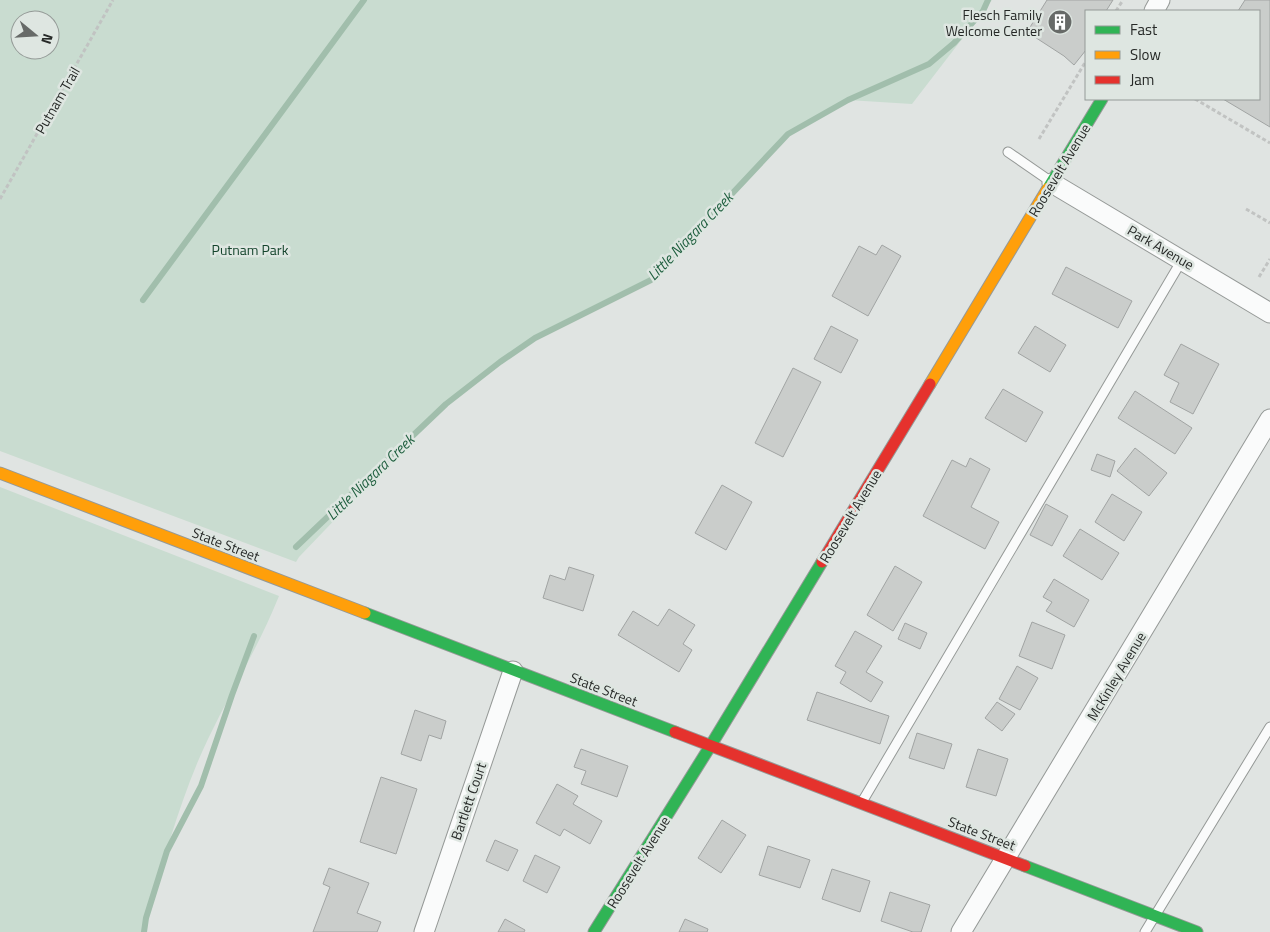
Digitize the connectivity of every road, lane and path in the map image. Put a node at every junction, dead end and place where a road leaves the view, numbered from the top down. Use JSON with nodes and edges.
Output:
{"nodes":[{"id":1,"x":113,"y":0,"type":"edge"},
{"id":2,"x":1085,"y":63,"type":"edge"},
{"id":3,"x":1101,"y":100,"type":"edge"},
{"id":4,"x":1197,"y":100,"type":"edge"},
{"id":5,"x":1039,"y":138,"type":"dead end"},
{"id":6,"x":1270,"y":143,"type":"edge"},
{"id":7,"x":1008,"y":152,"type":"dead end"},
{"id":8,"x":1052,"y":183,"type":"junction"},
{"id":9,"x":0,"y":199,"type":"edge"},
{"id":10,"x":1246,"y":209,"type":"dead end"},
{"id":11,"x":1270,"y":223,"type":"edge"},
{"id":12,"x":1270,"y":259,"type":"edge"},
{"id":13,"x":1183,"y":260,"type":"junction"},
{"id":14,"x":1259,"y":277,"type":"dead end"},
{"id":15,"x":1270,"y":313,"type":"edge"},
{"id":16,"x":1270,"y":419,"type":"edge"},
{"id":17,"x":0,"y":473,"type":"edge"},
{"id":18,"x":513,"y":670,"type":"junction"},
{"id":19,"x":1270,"y":726,"type":"edge"},
{"id":20,"x":711,"y":745,"type":"junction"},
{"id":21,"x":862,"y":803,"type":"junction"},
{"id":22,"x":1006,"y":858,"type":"junction"},
{"id":23,"x":1155,"y":916,"type":"junction"},
{"id":24,"x":424,"y":932,"type":"edge"},
{"id":25,"x":594,"y":932,"type":"edge"},
{"id":26,"x":961,"y":932,"type":"edge"},
{"id":27,"x":1145,"y":932,"type":"edge"},
{"id":28,"x":1197,"y":932,"type":"edge"}],
"edges":[{"from":1,"to":9,"type":"path","name":"Putnam Trail"},
{"from":2,"to":5,"type":"path"},
{"from":3,"to":8,"type":"main road","name":"Roosevelt Avenue"},
{"from":4,"to":6,"type":"path"},
{"from":7,"to":8,"type":"lane"},
{"from":8,"to":13,"type":"street","name":"Park Avenue"},
{"from":8,"to":20,"type":"main road","name":"Roosevelt Avenue"},
{"from":10,"to":11,"type":"path"},
{"from":12,"to":14,"type":"path"},
{"from":13,"to":15,"type":"street","name":"Park Avenue"},
{"from":13,"to":21,"type":"lane"},
{"from":16,"to":22,"type":"street","name":"McKinley Avenue"},
{"from":17,"to":18,"type":"main road","name":"State Street"},
{"from":18,"to":20,"type":"main road","name":"State Street"},
{"from":18,"to":24,"type":"street","name":"Bartlett Court"},
{"from":19,"to":23,"type":"lane"},
{"from":20,"to":21,"type":"main road","name":"State Street"},
{"from":20,"to":25,"type":"main road","name":"Roosevelt Avenue"},
{"from":21,"to":22,"type":"main road","name":"State Street"},
{"from":22,"to":23,"type":"main road","name":"State Street"},
{"from":22,"to":26,"type":"street","name":"McKinley Avenue"},
{"from":23,"to":27,"type":"lane"},
{"from":23,"to":28,"type":"main road","name":"State Street"}]}
